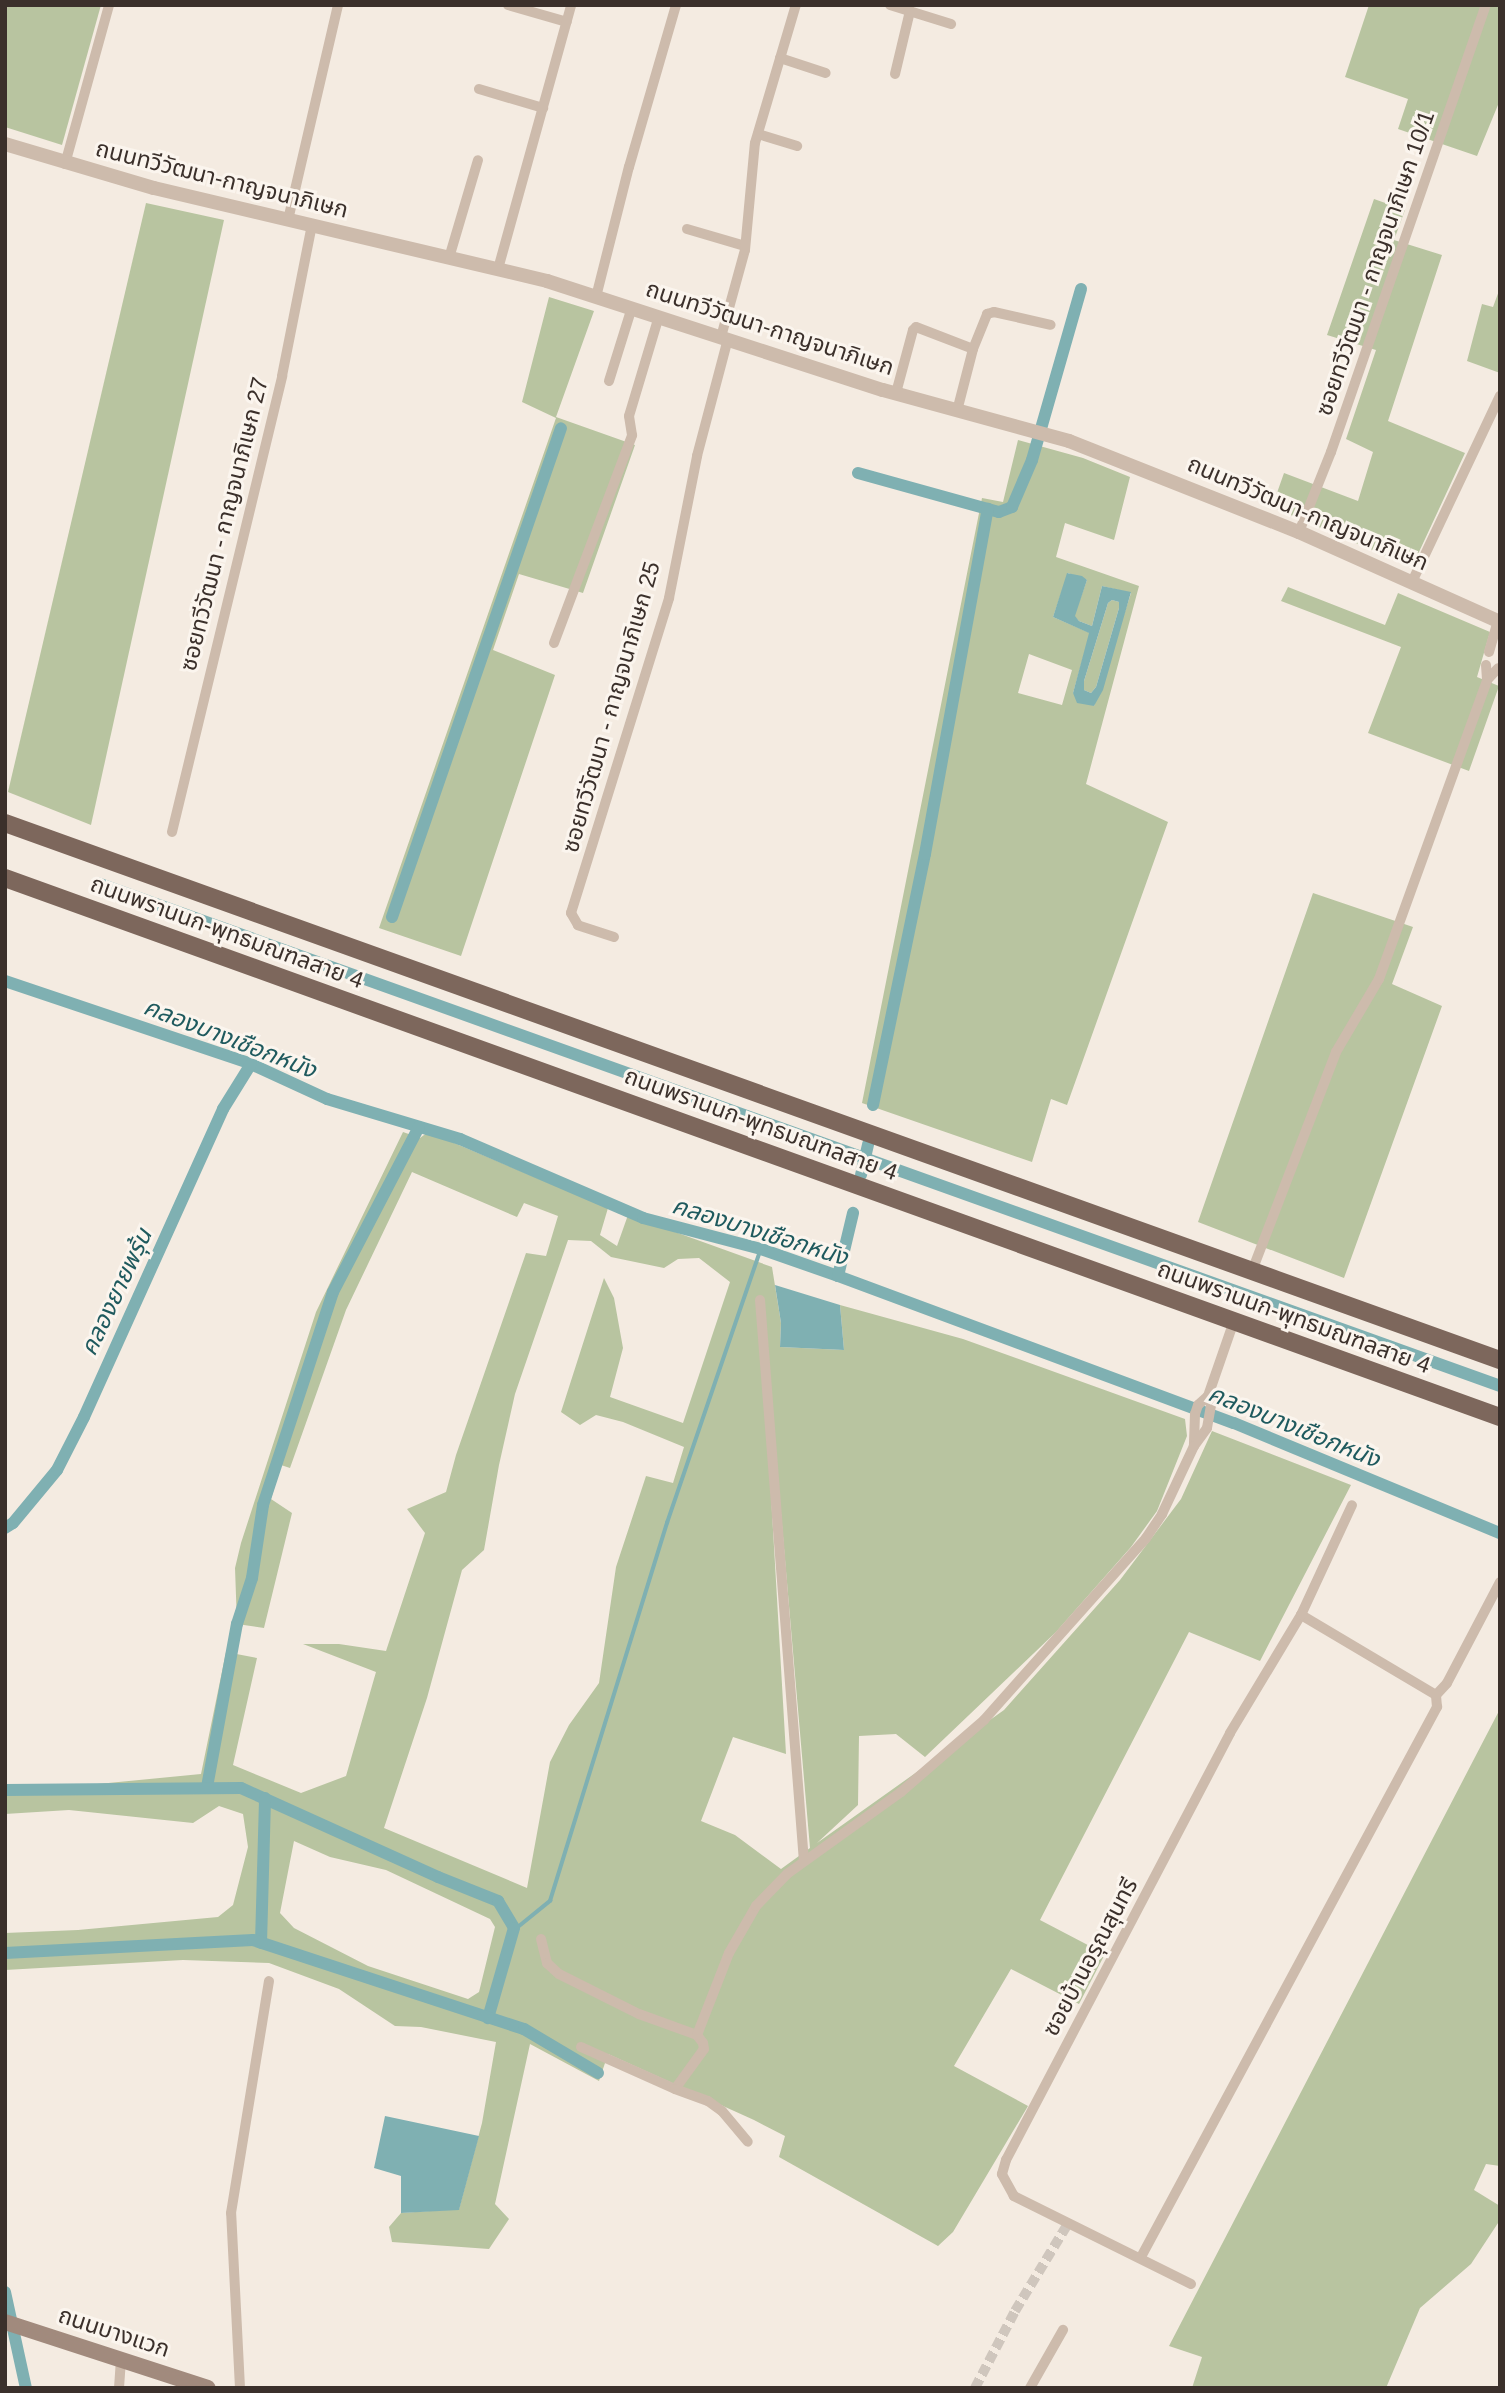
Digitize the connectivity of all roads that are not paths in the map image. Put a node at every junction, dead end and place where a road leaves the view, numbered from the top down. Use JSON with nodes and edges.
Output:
{"nodes":[{"id":1,"x":109,"y":5,"type":"edge"},
{"id":2,"x":338,"y":5,"type":"edge"},
{"id":3,"x":508,"y":5,"type":"edge"},
{"id":4,"x":572,"y":5,"type":"edge"},
{"id":5,"x":676,"y":5,"type":"edge"},
{"id":6,"x":796,"y":5,"type":"edge"},
{"id":7,"x":890,"y":5,"type":"edge"},
{"id":8,"x":1486,"y":5,"type":"edge"},
{"id":9,"x":910,"y":11,"type":"junction"},
{"id":10,"x":567,"y":22,"type":"junction"},
{"id":11,"x":951,"y":24,"type":"dead end"},
{"id":12,"x":780,"y":58,"type":"junction"},
{"id":13,"x":826,"y":73,"type":"dead end"},
{"id":14,"x":895,"y":74,"type":"dead end"},
{"id":15,"x":479,"y":89,"type":"dead end"},
{"id":16,"x":543,"y":108,"type":"junction"},
{"id":17,"x":758,"y":134,"type":"junction"},
{"id":18,"x":5,"y":144,"type":"edge"},
{"id":19,"x":797,"y":146,"type":"dead end"},
{"id":20,"x":478,"y":160,"type":"dead end"},
{"id":21,"x":65,"y":163,"type":"junction"},
{"id":22,"x":288,"y":220,"type":"junction"},
{"id":23,"x":312,"y":225,"type":"junction"},
{"id":24,"x":687,"y":229,"type":"dead end"},
{"id":25,"x":745,"y":246,"type":"junction"},
{"id":26,"x":449,"y":258,"type":"junction"},
{"id":27,"x":498,"y":269,"type":"junction"},
{"id":28,"x":596,"y":297,"type":"junction"},
{"id":29,"x":632,"y":307,"type":"junction"},
{"id":30,"x":659,"y":316,"type":"junction"},
{"id":31,"x":1051,"y":326,"type":"dead end"},
{"id":32,"x":724,"y":338,"type":"junction"},
{"id":33,"x":973,"y":349,"type":"junction"},
{"id":34,"x":609,"y":381,"type":"dead end"},
{"id":35,"x":896,"y":393,"type":"junction"},
{"id":36,"x":1500,"y":396,"type":"edge"},
{"id":37,"x":957,"y":411,"type":"junction"},
{"id":38,"x":1298,"y":532,"type":"junction"},
{"id":39,"x":1412,"y":582,"type":"junction"},
{"id":40,"x":1499,"y":621,"type":"edge"},
{"id":41,"x":554,"y":643,"type":"dead end"},
{"id":42,"x":1489,"y":652,"type":"dead end"},
{"id":43,"x":1492,"y":667,"type":"dead end"},
{"id":44,"x":5,"y":823,"type":"edge"},
{"id":45,"x":172,"y":832,"type":"dead end"},
{"id":46,"x":5,"y":878,"type":"edge"},
{"id":47,"x":614,"y":937,"type":"dead end"},
{"id":48,"x":1252,"y":1271,"type":"junction"},
{"id":49,"x":760,"y":1300,"type":"dead end"},
{"id":50,"x":1234,"y":1321,"type":"junction"},
{"id":51,"x":1500,"y":1360,"type":"edge"},
{"id":52,"x":1500,"y":1417,"type":"edge"},
{"id":53,"x":1352,"y":1505,"type":"dead end"},
{"id":54,"x":1500,"y":1582,"type":"edge"},
{"id":55,"x":1300,"y":1615,"type":"junction"},
{"id":56,"x":1436,"y":1695,"type":"junction"},
{"id":57,"x":804,"y":1861,"type":"junction"},
{"id":58,"x":541,"y":1939,"type":"dead end"},
{"id":59,"x":269,"y":1981,"type":"dead end"},
{"id":60,"x":696,"y":2035,"type":"junction"},
{"id":61,"x":581,"y":2048,"type":"dead end"},
{"id":62,"x":675,"y":2089,"type":"junction"},
{"id":63,"x":748,"y":2142,"type":"dead end"},
{"id":64,"x":1142,"y":2257,"type":"junction"},
{"id":65,"x":1191,"y":2284,"type":"dead end"},
{"id":66,"x":5,"y":2322,"type":"edge"},
{"id":67,"x":1063,"y":2330,"type":"dead end"},
{"id":68,"x":121,"y":2358,"type":"junction"},
{"id":69,"x":118,"y":2388,"type":"edge"},
{"id":70,"x":208,"y":2388,"type":"edge"},
{"id":71,"x":240,"y":2388,"type":"edge"},
{"id":72,"x":1030,"y":2388,"type":"edge"}],
"edges":[{"from":1,"to":21,"type":"street"},
{"from":2,"to":22,"type":"street"},
{"from":3,"to":10,"type":"street"},
{"from":4,"to":10,"type":"street"},
{"from":5,"to":28,"type":"street"},
{"from":6,"to":12,"type":"street","name":"ซอยทวีวัฒนา - กาญจนาภิเษก 25"},
{"from":7,"to":9,"type":"street"},
{"from":8,"to":38,"type":"street","name":"ซอยทวีวัฒนา - กาญจนาภิเษก 10/1"},
{"from":9,"to":11,"type":"street"},
{"from":9,"to":14,"type":"street"},
{"from":10,"to":16,"type":"street"},
{"from":12,"to":13,"type":"street"},
{"from":12,"to":17,"type":"street","name":"ซอยทวีวัฒนา - กาญจนาภิเษก 25"},
{"from":15,"to":16,"type":"street"},
{"from":16,"to":27,"type":"street"},
{"from":17,"to":19,"type":"street"},
{"from":17,"to":25,"type":"street","name":"ซอยทวีวัฒนา - กาญจนาภิเษก 25"},
{"from":18,"to":21,"type":"street","name":"ถนนทวีวัฒนา-กาญจนาภิเษก"},
{"from":20,"to":26,"type":"street"},
{"from":21,"to":22,"type":"street","name":"ถนนทวีวัฒนา-กาญจนาภิเษก"},
{"from":22,"to":23,"type":"street","name":"ถนนทวีวัฒนา-กาญจนาภิเษก"},
{"from":23,"to":26,"type":"street","name":"ถนนทวีวัฒนา-กาญจนาภิเษก"},
{"from":23,"to":45,"type":"street","name":"ซอยทวีวัฒนา - กาญจนาภิเษก 27"},
{"from":24,"to":25,"type":"street"},
{"from":25,"to":32,"type":"street","name":"ซอยทวีวัฒนา - กาญจนาภิเษก 25"},
{"from":26,"to":27,"type":"street","name":"ถนนทวีวัฒนา-กาญจนาภิเษก"},
{"from":27,"to":28,"type":"street","name":"ถนนทวีวัฒนา-กาญจนาภิเษก"},
{"from":28,"to":29,"type":"street","name":"ถนนทวีวัฒนา-กาญจนาภิเษก"},
{"from":29,"to":30,"type":"street","name":"ถนนทวีวัฒนา-กาญจนาภิเษก"},
{"from":29,"to":34,"type":"street"},
{"from":30,"to":32,"type":"street","name":"ถนนทวีวัฒนา-กาญจนาภิเษก"},
{"from":30,"to":41,"type":"street"},
{"from":31,"to":33,"type":"street"},
{"from":32,"to":35,"type":"street","name":"ถนนทวีวัฒนา-กาญจนาภิเษก"},
{"from":32,"to":47,"type":"street","name":"ซอยทวีวัฒนา - กาญจนาภิเษก 25"},
{"from":33,"to":35,"type":"street"},
{"from":33,"to":37,"type":"street"},
{"from":35,"to":37,"type":"street","name":"ถนนทวีวัฒนา-กาญจนาภิเษก"},
{"from":36,"to":39,"type":"street"},
{"from":37,"to":38,"type":"street","name":"ถนนทวีวัฒนา-กาญจนาภิเษก"},
{"from":38,"to":39,"type":"street","name":"ถนนทวีวัฒนา-กาญจนาภิเษก"},
{"from":39,"to":40,"type":"street","name":"ถนนทวีวัฒนา-กาญจนาภิเษก"},
{"from":40,"to":42,"type":"street"},
{"from":43,"to":48,"type":"street"},
{"from":44,"to":48,"type":"main road","name":"ถนนพรานนก-พุทธมณฑลสาย 4"},
{"from":46,"to":50,"type":"main road","name":"ถนนพรานนก-พุทธมณฑลสาย 4"},
{"from":48,"to":51,"type":"main road","name":"ถนนพรานนก-พุทธมณฑลสาย 4"},
{"from":49,"to":57,"type":"street"},
{"from":50,"to":52,"type":"main road","name":"ถนนพรานนก-พุทธมณฑลสาย 4"},
{"from":50,"to":57,"type":"street"},
{"from":53,"to":55,"type":"street","name":"ซอยบ้านอรุณสุนทรี"},
{"from":54,"to":56,"type":"street"},
{"from":55,"to":56,"type":"street"},
{"from":55,"to":64,"type":"street","name":"ซอยบ้านอรุณสุนทรี"},
{"from":56,"to":64,"type":"street"},
{"from":57,"to":60,"type":"street"},
{"from":58,"to":60,"type":"street"},
{"from":59,"to":71,"type":"street"},
{"from":60,"to":62,"type":"street"},
{"from":61,"to":62,"type":"street"},
{"from":62,"to":63,"type":"street"},
{"from":64,"to":65,"type":"street","name":"ซอยบ้านอรุณสุนทรี"},
{"from":66,"to":68,"type":"main road","name":"ถนนบางแวก"},
{"from":67,"to":72,"type":"street"},
{"from":68,"to":69,"type":"street"},
{"from":68,"to":70,"type":"main road","name":"ถนนบางแวก"}]}
